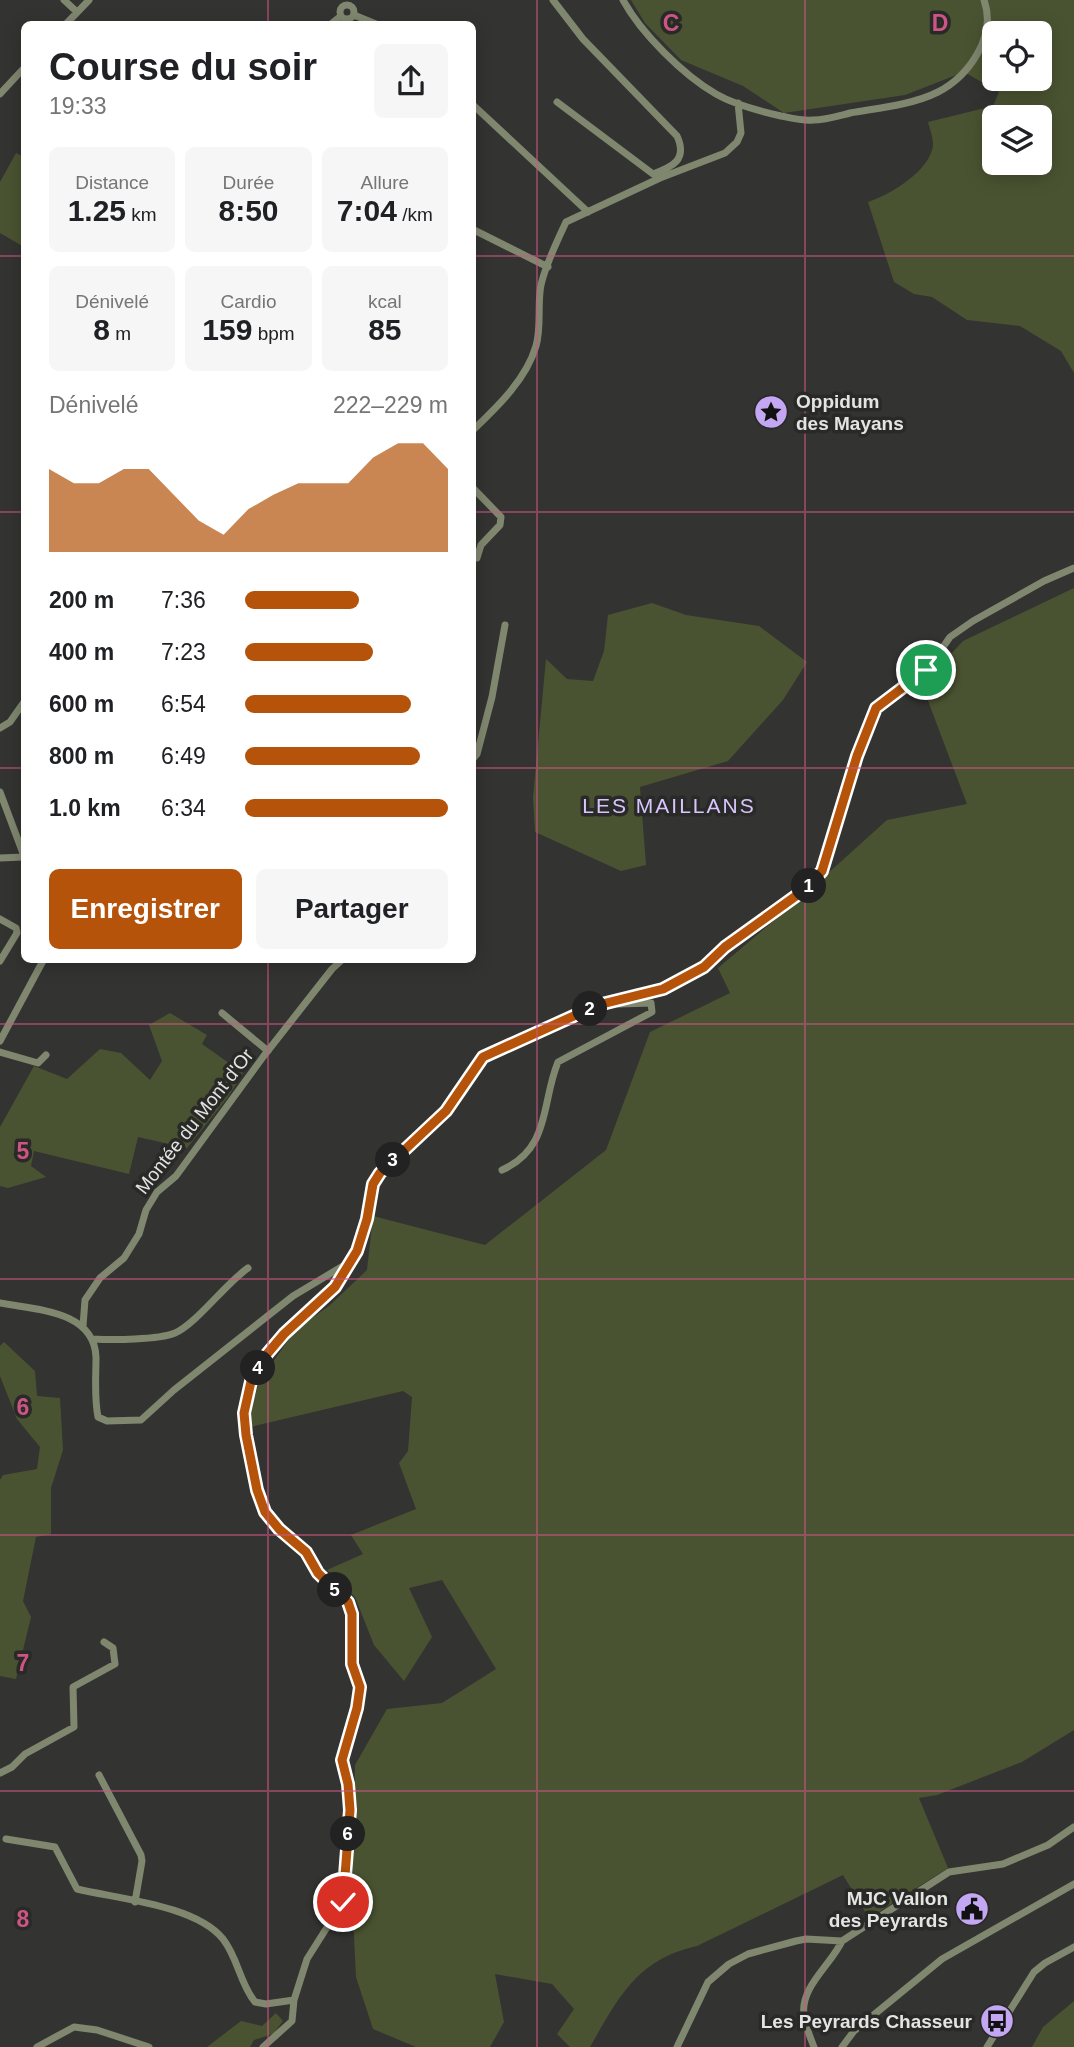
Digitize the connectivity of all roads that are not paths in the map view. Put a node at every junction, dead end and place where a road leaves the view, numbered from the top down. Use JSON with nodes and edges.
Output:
{"nodes":[{"id":1,"x":64,"y":0,"type":"edge"},
{"id":2,"x":89,"y":0,"type":"edge"},
{"id":3,"x":553,"y":0,"type":"edge"},
{"id":4,"x":623,"y":0,"type":"edge"},
{"id":5,"x":984,"y":0,"type":"edge"},
{"id":6,"x":353,"y":7,"type":"edge"},
{"id":7,"x":77,"y":12,"type":"junction"},
{"id":8,"x":69,"y":21,"type":"edge"},
{"id":9,"x":335,"y":21,"type":"edge"},
{"id":10,"x":372,"y":21,"type":"edge"},
{"id":11,"x":21,"y":71,"type":"edge"},
{"id":12,"x":0,"y":94,"type":"edge"},
{"id":13,"x":557,"y":102,"type":"dead end"},
{"id":14,"x":738,"y":103,"type":"junction"},
{"id":15,"x":476,"y":108,"type":"edge"},
{"id":16,"x":680,"y":156,"type":"junction"},
{"id":17,"x":684,"y":169,"type":"junction"},
{"id":18,"x":588,"y":212,"type":"junction"},
{"id":19,"x":476,"y":231,"type":"edge"},
{"id":20,"x":548,"y":267,"type":"junction"},
{"id":21,"x":476,"y":427,"type":"edge"},
{"id":22,"x":476,"y":491,"type":"edge"},
{"id":23,"x":477,"y":558,"type":"dead end"},
{"id":24,"x":1074,"y":569,"type":"edge"},
{"id":25,"x":505,"y":625,"type":"dead end"},
{"id":26,"x":21,"y":706,"type":"edge"},
{"id":27,"x":0,"y":728,"type":"edge"},
{"id":28,"x":476,"y":755,"type":"edge"},
{"id":29,"x":0,"y":792,"type":"edge"},
{"id":30,"x":19,"y":842,"type":"junction"},
{"id":31,"x":21,"y":848,"type":"edge"},
{"id":32,"x":21,"y":856,"type":"edge"},
{"id":33,"x":3,"y":858,"type":"edge"},
{"id":34,"x":0,"y":919,"type":"edge"},
{"id":35,"x":0,"y":961,"type":"edge"},
{"id":36,"x":42,"y":963,"type":"edge"},
{"id":37,"x":338,"y":963,"type":"edge"},
{"id":38,"x":587,"y":1010,"type":"junction"},
{"id":39,"x":222,"y":1013,"type":"dead end"},
{"id":40,"x":0,"y":1041,"type":"edge"},
{"id":41,"x":268,"y":1051,"type":"junction"},
{"id":42,"x":0,"y":1052,"type":"edge"},
{"id":43,"x":46,"y":1055,"type":"dead end"},
{"id":44,"x":502,"y":1170,"type":"dead end"},
{"id":45,"x":351,"y":1262,"type":"junction"},
{"id":46,"x":248,"y":1268,"type":"dead end"},
{"id":47,"x":0,"y":1303,"type":"edge"},
{"id":48,"x":83,"y":1326,"type":"junction"},
{"id":49,"x":93,"y":1339,"type":"junction"},
{"id":50,"x":104,"y":1642,"type":"dead end"},
{"id":51,"x":0,"y":1773,"type":"edge"},
{"id":52,"x":99,"y":1775,"type":"dead end"},
{"id":53,"x":1074,"y":1827,"type":"edge"},
{"id":54,"x":6,"y":1839,"type":"dead end"},
{"id":55,"x":1074,"y":1884,"type":"edge"},
{"id":56,"x":135,"y":1902,"type":"junction"},
{"id":57,"x":842,"y":1941,"type":"junction"},
{"id":58,"x":1074,"y":1947,"type":"edge"},
{"id":59,"x":294,"y":2000,"type":"junction"},
{"id":60,"x":37,"y":2047,"type":"edge"},
{"id":61,"x":149,"y":2047,"type":"edge"},
{"id":62,"x":263,"y":2047,"type":"edge"},
{"id":63,"x":677,"y":2047,"type":"edge"},
{"id":64,"x":814,"y":2047,"type":"edge"},
{"id":65,"x":842,"y":2047,"type":"edge"},
{"id":66,"x":987,"y":2047,"type":"edge"}],
"edges":[{"from":1,"to":7,"type":"street"},
{"from":2,"to":7,"type":"street"},
{"from":3,"to":16,"type":"street"},
{"from":4,"to":14,"type":"street"},
{"from":5,"to":14,"type":"street"},
{"from":6,"to":9,"type":"street"},
{"from":6,"to":10,"type":"street"},
{"from":7,"to":8,"type":"street"},
{"from":11,"to":12,"type":"street"},
{"from":13,"to":16,"type":"street"},
{"from":14,"to":17,"type":"street"},
{"from":15,"to":18,"type":"street"},
{"from":16,"to":17,"type":"street"},
{"from":17,"to":18,"type":"street"},
{"from":18,"to":20,"type":"street"},
{"from":19,"to":20,"type":"street"},
{"from":20,"to":21,"type":"street"},
{"from":22,"to":23,"type":"street"},
{"from":24,"to":38,"type":"street"},
{"from":25,"to":28,"type":"street"},
{"from":26,"to":27,"type":"street"},
{"from":29,"to":30,"type":"street"},
{"from":30,"to":31,"type":"street"},
{"from":30,"to":33,"type":"street"},
{"from":32,"to":33,"type":"street"},
{"from":34,"to":35,"type":"street"},
{"from":36,"to":40,"type":"street"},
{"from":37,"to":41,"type":"street","name":"Montée du Mont d'Or"},
{"from":38,"to":44,"type":"street"},
{"from":38,"to":45,"type":"street"},
{"from":39,"to":41,"type":"street"},
{"from":41,"to":48,"type":"street","name":"Montée du Mont d'Or"},
{"from":42,"to":43,"type":"street"},
{"from":45,"to":49,"type":"street"},
{"from":45,"to":59,"type":"street"},
{"from":46,"to":49,"type":"street"},
{"from":47,"to":48,"type":"street"},
{"from":48,"to":49,"type":"street"},
{"from":50,"to":51,"type":"street"},
{"from":52,"to":56,"type":"street"},
{"from":53,"to":57,"type":"street"},
{"from":54,"to":56,"type":"street"},
{"from":55,"to":65,"type":"street"},
{"from":56,"to":59,"type":"street"},
{"from":57,"to":63,"type":"street"},
{"from":57,"to":64,"type":"street"},
{"from":58,"to":66,"type":"street"},
{"from":59,"to":62,"type":"street"},
{"from":60,"to":61,"type":"street"}]}
